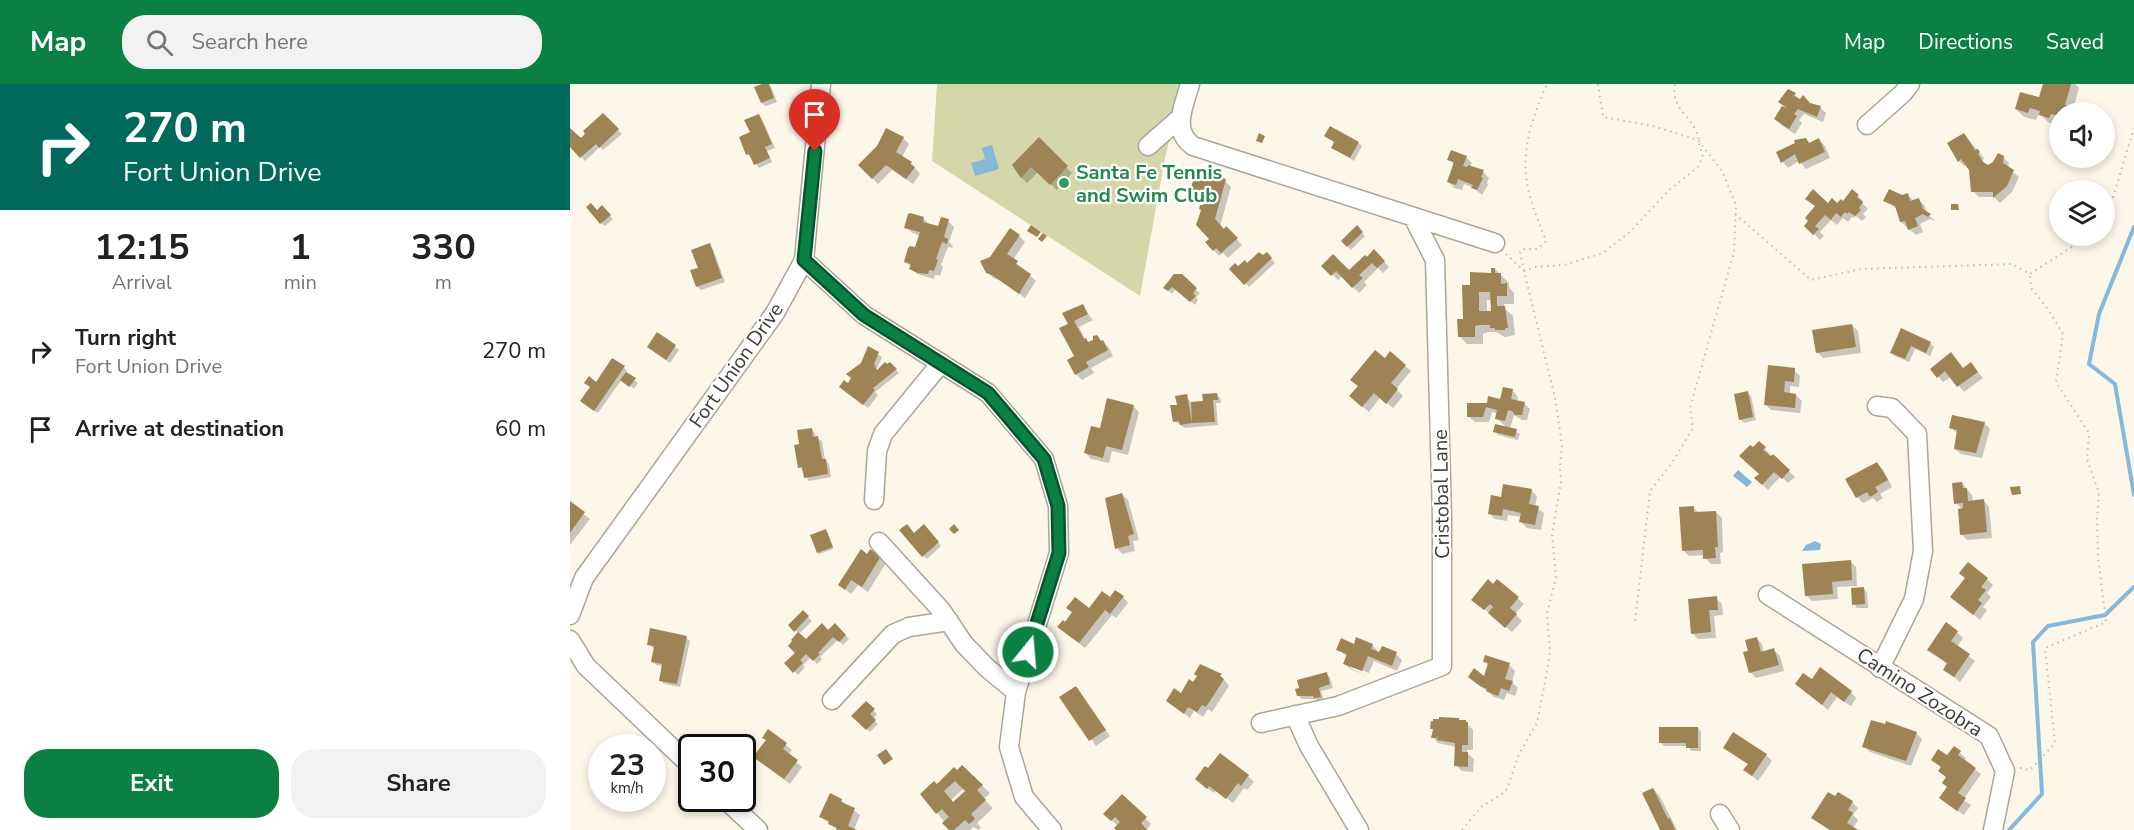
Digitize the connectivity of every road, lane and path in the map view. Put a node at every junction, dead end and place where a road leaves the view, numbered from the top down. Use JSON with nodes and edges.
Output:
{"nodes":[{"id":1,"x":821,"y":84,"type":"edge"},
{"id":2,"x":1190,"y":84,"type":"edge"},
{"id":3,"x":1547,"y":84,"type":"edge"},
{"id":4,"x":1598,"y":84,"type":"edge"},
{"id":5,"x":1676,"y":84,"type":"edge"},
{"id":6,"x":1910,"y":84,"type":"edge"},
{"id":7,"x":1180,"y":118,"type":"junction"},
{"id":8,"x":1867,"y":125,"type":"dead end"},
{"id":9,"x":2134,"y":128,"type":"edge"},
{"id":10,"x":1698,"y":140,"type":"junction"},
{"id":11,"x":1148,"y":146,"type":"dead end"},
{"id":12,"x":2115,"y":191,"type":"edge"},
{"id":13,"x":1735,"y":214,"type":"junction"},
{"id":14,"x":1413,"y":217,"type":"junction"},
{"id":15,"x":1495,"y":243,"type":"joint"},
{"id":16,"x":2073,"y":246,"type":"edge"},
{"id":17,"x":804,"y":260,"type":"junction"},
{"id":18,"x":1524,"y":271,"type":"junction"},
{"id":19,"x":2030,"y":274,"type":"junction"},
{"id":20,"x":941,"y":363,"type":"junction"},
{"id":21,"x":1877,"y":406,"type":"dead end"},
{"id":22,"x":874,"y":500,"type":"dead end"},
{"id":23,"x":879,"y":542,"type":"dead end"},
{"id":24,"x":1768,"y":595,"type":"dead end"},
{"id":25,"x":570,"y":615,"type":"edge"},
{"id":26,"x":949,"y":621,"type":"junction"},
{"id":27,"x":1635,"y":622,"type":"dead end"},
{"id":28,"x":570,"y":640,"type":"edge"},
{"id":29,"x":1880,"y":668,"type":"junction"},
{"id":30,"x":1016,"y":692,"type":"junction"},
{"id":31,"x":832,"y":700,"type":"dead end"},
{"id":32,"x":1295,"y":715,"type":"junction"},
{"id":33,"x":1261,"y":723,"type":"dead end"},
{"id":34,"x":678,"y":754,"type":"edge"},
{"id":35,"x":2002,"y":765,"type":"junction"},
{"id":36,"x":739,"y":812,"type":"edge"},
{"id":37,"x":758,"y":830,"type":"edge"},
{"id":38,"x":1052,"y":830,"type":"edge"},
{"id":39,"x":1359,"y":830,"type":"edge"},
{"id":40,"x":1462,"y":830,"type":"edge"},
{"id":41,"x":1993,"y":830,"type":"edge"}],
"edges":[{"from":1,"to":17,"type":"street","name":"Fort Union Drive"},
{"from":2,"to":7,"type":"street"},
{"from":3,"to":18,"type":"path"},
{"from":4,"to":10,"type":"path"},
{"from":5,"to":10,"type":"path"},
{"from":6,"to":8,"type":"street"},
{"from":7,"to":11,"type":"street"},
{"from":7,"to":14,"type":"street"},
{"from":9,"to":12,"type":"path"},
{"from":10,"to":13,"type":"path"},
{"from":10,"to":18,"type":"path"},
{"from":13,"to":19,"type":"path"},
{"from":13,"to":27,"type":"path"},
{"from":14,"to":15,"type":"street"},
{"from":14,"to":32,"type":"street","name":"Cristobal Lane"},
{"from":15,"to":18,"type":"path"},
{"from":16,"to":19,"type":"path"},
{"from":17,"to":20,"type":"street"},
{"from":17,"to":25,"type":"street","name":"Fort Union Drive"},
{"from":18,"to":40,"type":"path"},
{"from":19,"to":35,"type":"path"},
{"from":20,"to":22,"type":"street"},
{"from":20,"to":30,"type":"street"},
{"from":21,"to":29,"type":"street"},
{"from":23,"to":26,"type":"street"},
{"from":24,"to":29,"type":"street","name":"Camino Zozobra"},
{"from":26,"to":30,"type":"street"},
{"from":26,"to":31,"type":"street"},
{"from":28,"to":34,"type":"street"},
{"from":29,"to":35,"type":"street","name":"Camino Zozobra"},
{"from":30,"to":38,"type":"street"},
{"from":32,"to":33,"type":"street","name":"Cristobal Lane"},
{"from":32,"to":39,"type":"street"},
{"from":35,"to":41,"type":"street","name":"Camino Zozobra"},
{"from":36,"to":37,"type":"street"}]}
